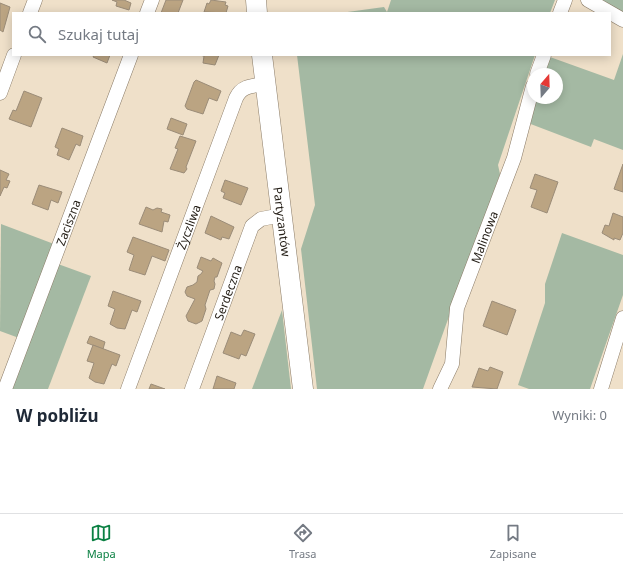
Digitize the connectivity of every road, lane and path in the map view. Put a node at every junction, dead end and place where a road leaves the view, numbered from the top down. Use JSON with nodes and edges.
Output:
{"nodes":[{"id":1,"x":35,"y":0,"type":"edge"},
{"id":2,"x":152,"y":0,"type":"edge"},
{"id":3,"x":256,"y":0,"type":"edge"},
{"id":4,"x":565,"y":0,"type":"edge"},
{"id":5,"x":588,"y":0,"type":"edge"},
{"id":6,"x":30,"y":12,"type":"edge"},
{"id":7,"x":147,"y":12,"type":"edge"},
{"id":8,"x":257,"y":12,"type":"edge"},
{"id":9,"x":560,"y":12,"type":"edge"},
{"id":10,"x":609,"y":12,"type":"edge"},
{"id":11,"x":611,"y":13,"type":"edge"},
{"id":12,"x":623,"y":20,"type":"edge"},
{"id":13,"x":14,"y":56,"type":"edge"},
{"id":14,"x":131,"y":56,"type":"edge"},
{"id":15,"x":262,"y":56,"type":"edge"},
{"id":16,"x":544,"y":56,"type":"edge"},
{"id":17,"x":539,"y":68,"type":"edge"},
{"id":18,"x":266,"y":84,"type":"junction"},
{"id":19,"x":0,"y":93,"type":"edge"},
{"id":20,"x":528,"y":104,"type":"edge"},
{"id":21,"x":282,"y":215,"type":"junction"},
{"id":22,"x":623,"y":318,"type":"edge"},
{"id":23,"x":4,"y":389,"type":"edge"},
{"id":24,"x":128,"y":389,"type":"edge"},
{"id":25,"x":192,"y":389,"type":"edge"},
{"id":26,"x":303,"y":389,"type":"edge"},
{"id":27,"x":440,"y":389,"type":"edge"},
{"id":28,"x":601,"y":389,"type":"edge"}],
"edges":[{"from":1,"to":6,"type":"street"},
{"from":2,"to":7,"type":"street"},
{"from":3,"to":8,"type":"street"},
{"from":4,"to":9,"type":"street"},
{"from":5,"to":10,"type":"street"},
{"from":11,"to":12,"type":"street"},
{"from":13,"to":19,"type":"street"},
{"from":14,"to":23,"type":"street","name":"Zaciszna"},
{"from":15,"to":18,"type":"street","name":"Partyzantów"},
{"from":16,"to":17,"type":"street"},
{"from":18,"to":21,"type":"street","name":"Partyzantów"},
{"from":18,"to":24,"type":"street","name":"Życzliwa"},
{"from":20,"to":27,"type":"street","name":"Malinowa"},
{"from":21,"to":25,"type":"street","name":"Serdeczna"},
{"from":21,"to":26,"type":"street","name":"Partyzantów"},
{"from":22,"to":28,"type":"street"}]}
